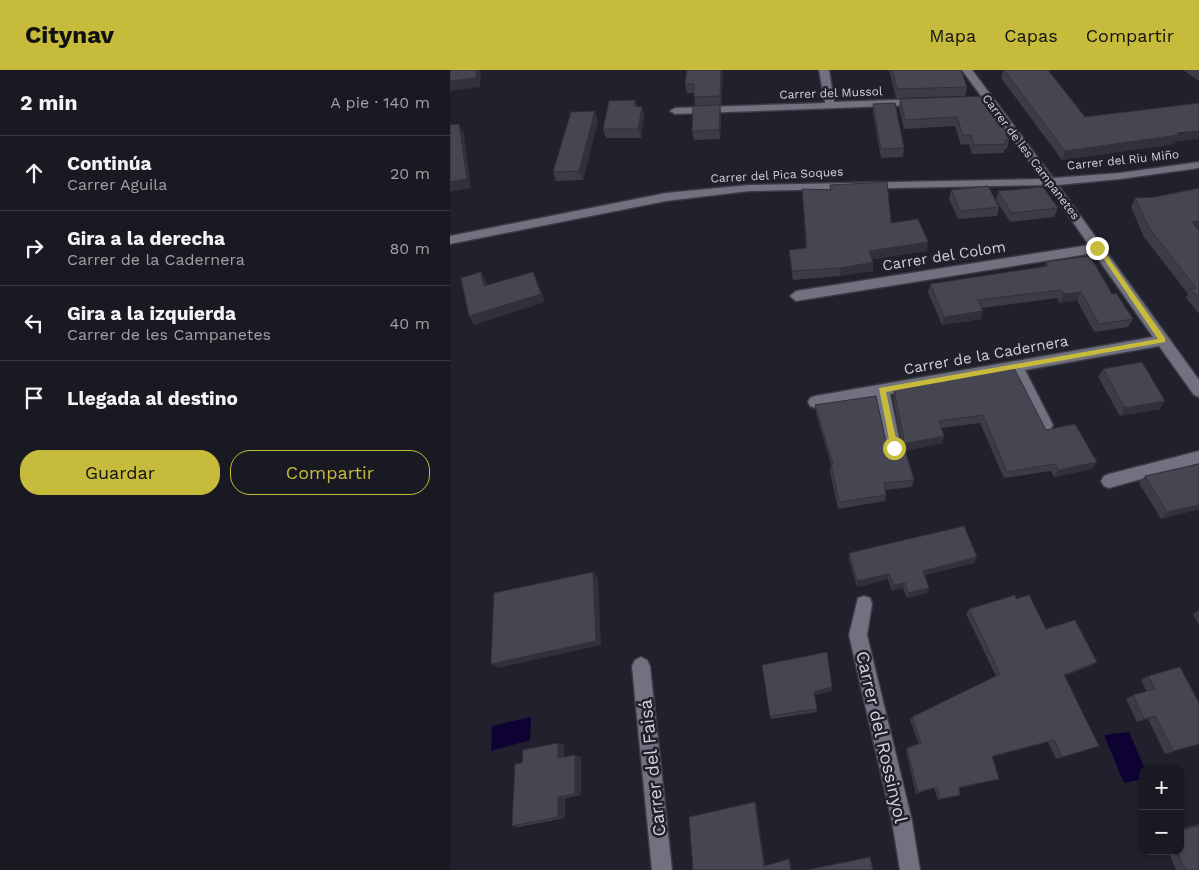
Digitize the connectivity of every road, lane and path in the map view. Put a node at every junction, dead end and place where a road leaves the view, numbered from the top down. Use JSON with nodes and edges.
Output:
{"nodes":[{"id":1,"x":824,"y":70,"type":"edge"},
{"id":2,"x":967,"y":70,"type":"edge"},
{"id":3,"x":973,"y":100,"type":"edge"},
{"id":4,"x":987,"y":100,"type":"junction"},
{"id":5,"x":925,"y":102,"type":"edge"},
{"id":6,"x":830,"y":106,"type":"junction"},
{"id":7,"x":675,"y":111,"type":"dead end"},
{"id":8,"x":1199,"y":165,"type":"edge"},
{"id":9,"x":1050,"y":182,"type":"junction"},
{"id":10,"x":450,"y":240,"type":"edge"},
{"id":11,"x":1097,"y":248,"type":"junction"},
{"id":12,"x":796,"y":296,"type":"dead end"},
{"id":13,"x":1163,"y":340,"type":"junction"},
{"id":14,"x":1016,"y":366,"type":"junction"},
{"id":15,"x":882,"y":390,"type":"junction"},
{"id":16,"x":1199,"y":391,"type":"edge"},
{"id":17,"x":815,"y":402,"type":"dead end"},
{"id":18,"x":1046,"y":426,"type":"edge"},
{"id":19,"x":894,"y":448,"type":"edge"},
{"id":20,"x":1199,"y":457,"type":"edge"},
{"id":21,"x":1109,"y":481,"type":"dead end"},
{"id":22,"x":864,"y":604,"type":"dead end"},
{"id":23,"x":641,"y":666,"type":"dead end"},
{"id":24,"x":662,"y":870,"type":"edge"},
{"id":25,"x":910,"y":870,"type":"edge"}],
"edges":[{"from":1,"to":6,"type":"street"},
{"from":2,"to":4,"type":"street","name":"Carrer de les Campanetes"},
{"from":3,"to":4,"type":"street"},
{"from":4,"to":9,"type":"street","name":"Carrer de les Campanetes"},
{"from":5,"to":6,"type":"street","name":"Carrer del Mussol"},
{"from":6,"to":7,"type":"street","name":"Carrer del Mussol"},
{"from":8,"to":9,"type":"street","name":"Carrer del Riu Miño"},
{"from":9,"to":10,"type":"street","name":"Carrer del Pica Soques"},
{"from":9,"to":11,"type":"street","name":"Carrer de les Campanetes"},
{"from":11,"to":12,"type":"street","name":"Carrer del Colom"},
{"from":11,"to":13,"type":"street","name":"Carrer de les Campanetes"},
{"from":13,"to":14,"type":"street","name":"Carrer de la Cadernera"},
{"from":13,"to":16,"type":"street","name":"Carrer de les Campanetes"},
{"from":14,"to":15,"type":"street","name":"Carrer de la Cadernera"},
{"from":14,"to":18,"type":"street"},
{"from":15,"to":17,"type":"street","name":"Carrer de la Cadernera"},
{"from":15,"to":19,"type":"street"},
{"from":20,"to":21,"type":"street"},
{"from":22,"to":25,"type":"street","name":"Carrer del Rossinyol"},
{"from":23,"to":24,"type":"street","name":"Carrer del Faisá"}]}
